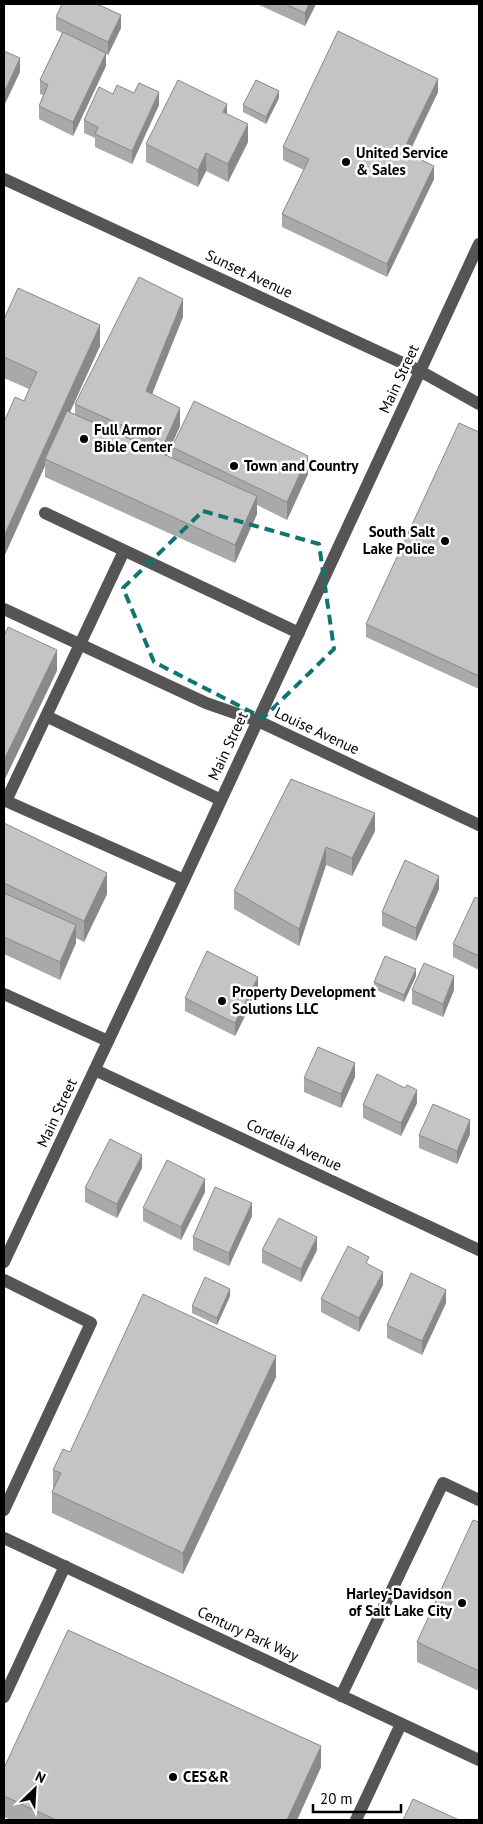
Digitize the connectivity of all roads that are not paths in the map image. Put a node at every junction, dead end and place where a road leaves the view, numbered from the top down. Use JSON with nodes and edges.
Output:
{"nodes":[{"id":1,"x":4,"y":179,"type":"edge"},
{"id":2,"x":479,"y":244,"type":"edge"},
{"id":3,"x":420,"y":372,"type":"junction"},
{"id":4,"x":479,"y":404,"type":"edge"},
{"id":5,"x":45,"y":513,"type":"dead end"},
{"id":6,"x":124,"y":551,"type":"junction"},
{"id":7,"x":4,"y":609,"type":"edge"},
{"id":8,"x":299,"y":633,"type":"junction"},
{"id":9,"x":80,"y":644,"type":"junction"},
{"id":10,"x":46,"y":716,"type":"junction"},
{"id":11,"x":258,"y":721,"type":"junction"},
{"id":12,"x":221,"y":800,"type":"junction"},
{"id":13,"x":479,"y":825,"type":"edge"},
{"id":14,"x":184,"y":880,"type":"junction"},
{"id":15,"x":4,"y":994,"type":"edge"},
{"id":16,"x":108,"y":1041,"type":"junction"},
{"id":17,"x":95,"y":1070,"type":"junction"},
{"id":18,"x":479,"y":1250,"type":"edge"},
{"id":19,"x":4,"y":1262,"type":"edge"},
{"id":20,"x":4,"y":1280,"type":"edge"},
{"id":21,"x":479,"y":1500,"type":"edge"},
{"id":22,"x":4,"y":1510,"type":"edge"},
{"id":23,"x":4,"y":1538,"type":"edge"},
{"id":24,"x":65,"y":1566,"type":"junction"},
{"id":25,"x":341,"y":1696,"type":"junction"},
{"id":26,"x":4,"y":1697,"type":"edge"},
{"id":27,"x":401,"y":1724,"type":"junction"},
{"id":28,"x":479,"y":1760,"type":"edge"},
{"id":29,"x":356,"y":1820,"type":"edge"}],
"edges":[{"from":1,"to":3,"type":"street","name":"Sunset Avenue"},
{"from":2,"to":3,"type":"street","name":"Main Street"},
{"from":3,"to":4,"type":"street","name":"Sunset Avenue"},
{"from":3,"to":8,"type":"street","name":"Main Street"},
{"from":5,"to":6,"type":"street"},
{"from":6,"to":8,"type":"street"},
{"from":6,"to":9,"type":"street"},
{"from":7,"to":9,"type":"street","name":"Louise Avenue"},
{"from":8,"to":11,"type":"street","name":"Main Street"},
{"from":9,"to":10,"type":"street"},
{"from":9,"to":11,"type":"street","name":"Louise Avenue"},
{"from":10,"to":12,"type":"street"},
{"from":10,"to":14,"type":"street"},
{"from":11,"to":12,"type":"street","name":"Main Street"},
{"from":11,"to":13,"type":"street","name":"Louise Avenue"},
{"from":12,"to":14,"type":"street","name":"Main Street"},
{"from":14,"to":16,"type":"street","name":"Main Street"},
{"from":15,"to":16,"type":"street"},
{"from":16,"to":17,"type":"street","name":"Main Street"},
{"from":17,"to":18,"type":"street","name":"Cordelia Avenue"},
{"from":17,"to":19,"type":"street","name":"Main Street"},
{"from":20,"to":22,"type":"street"},
{"from":21,"to":25,"type":"street"},
{"from":23,"to":24,"type":"street","name":"Century Park Way"},
{"from":24,"to":25,"type":"street","name":"Century Park Way"},
{"from":24,"to":26,"type":"street"},
{"from":25,"to":27,"type":"street","name":"Century Park Way"},
{"from":27,"to":28,"type":"street","name":"Century Park Way"},
{"from":27,"to":29,"type":"street"}]}
